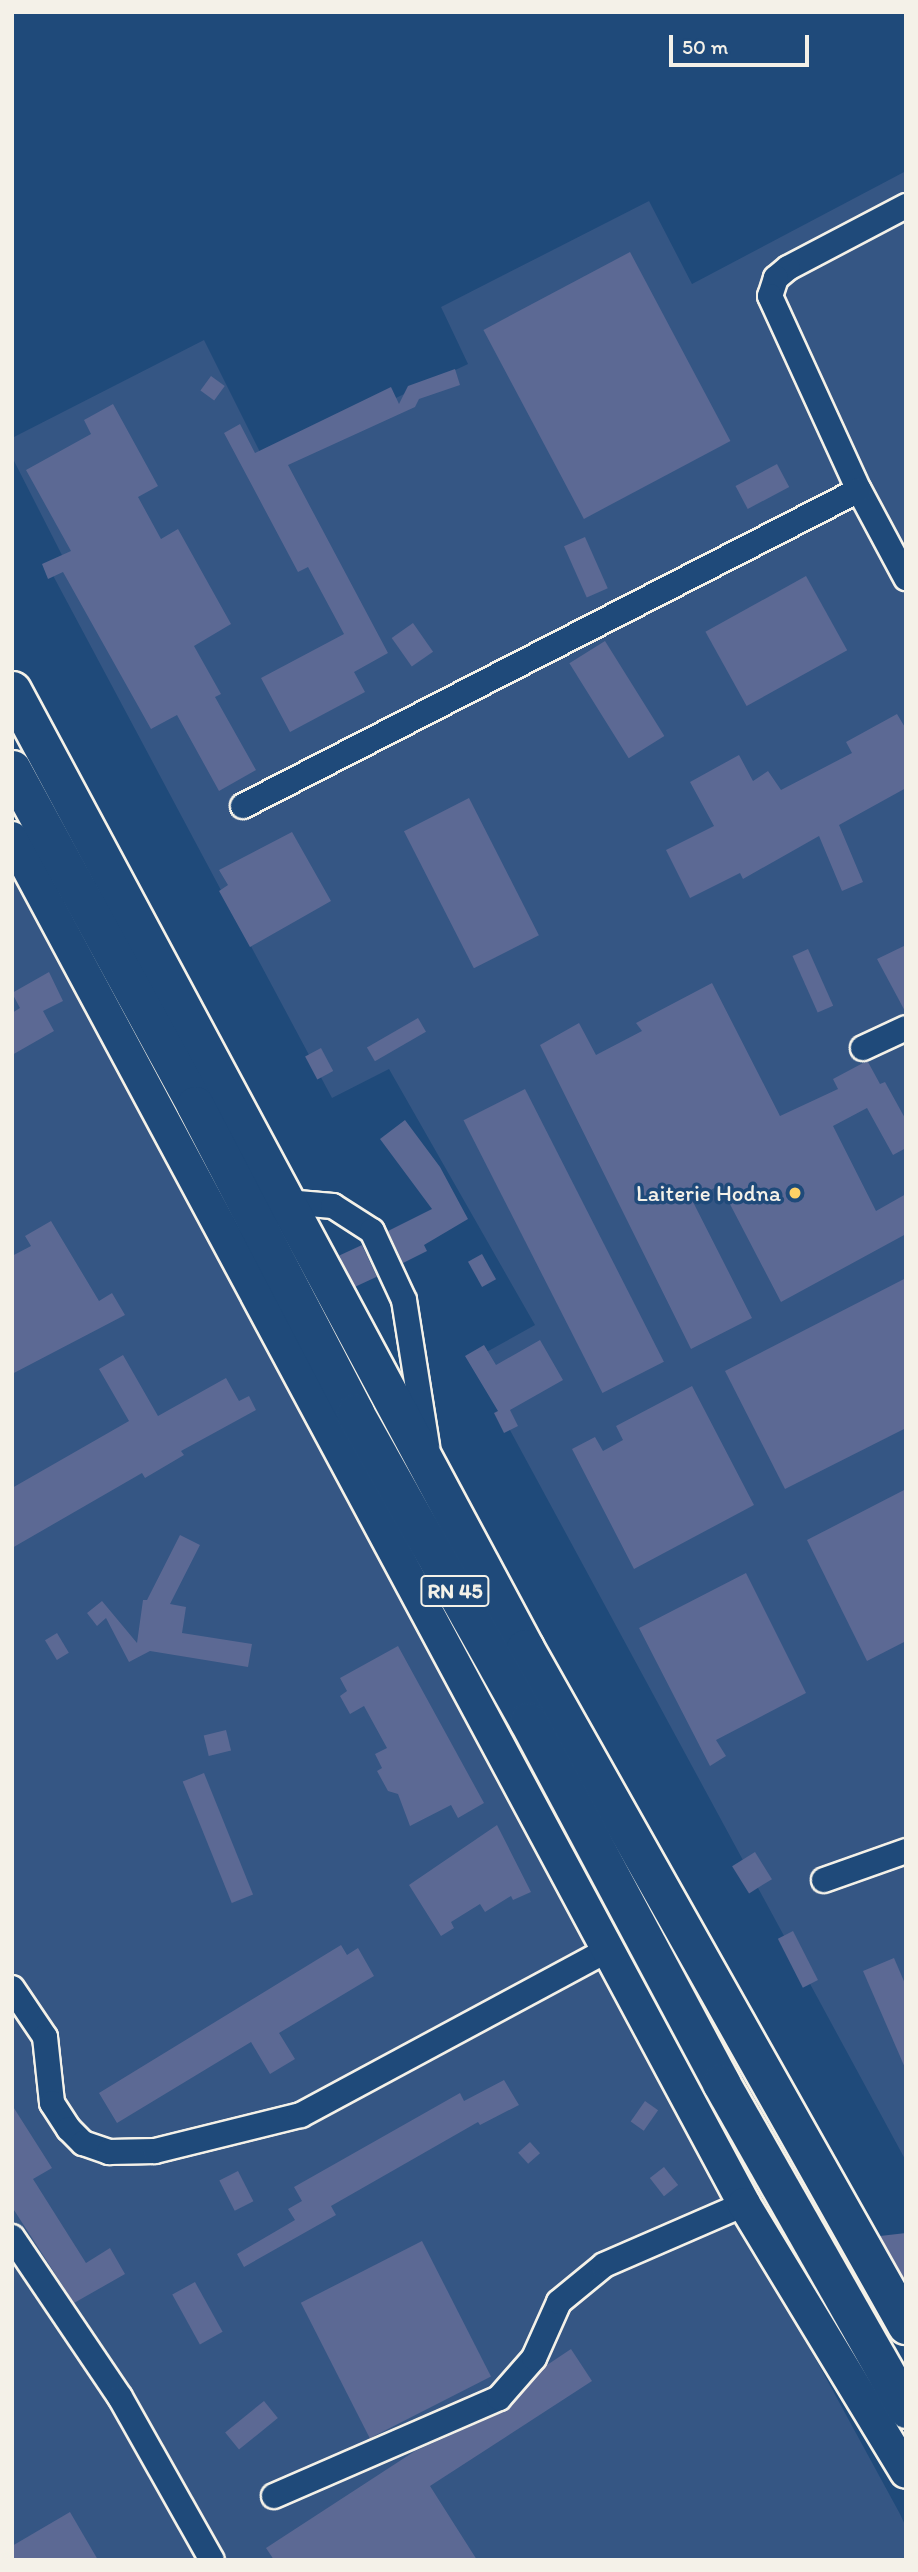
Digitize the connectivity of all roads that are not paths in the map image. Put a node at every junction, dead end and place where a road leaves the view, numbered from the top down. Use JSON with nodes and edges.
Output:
{"nodes":[{"id":1,"x":906,"y":206,"type":"edge"},
{"id":2,"x":859,"y":490,"type":"junction"},
{"id":3,"x":906,"y":578,"type":"edge"},
{"id":4,"x":12,"y":690,"type":"edge"},
{"id":5,"x":12,"y":769,"type":"edge"},
{"id":6,"x":243,"y":806,"type":"dead end"},
{"id":7,"x":12,"y":838,"type":"edge"},
{"id":8,"x":906,"y":1028,"type":"edge"},
{"id":9,"x":863,"y":1048,"type":"dead end"},
{"id":10,"x":286,"y":1202,"type":"junction"},
{"id":11,"x":252,"y":1219,"type":"junction"},
{"id":12,"x":418,"y":1487,"type":"junction"},
{"id":13,"x":906,"y":1852,"type":"edge"},
{"id":14,"x":824,"y":1880,"type":"dead end"},
{"id":15,"x":609,"y":1949,"type":"junction"},
{"id":16,"x":12,"y":1988,"type":"edge"},
{"id":17,"x":744,"y":2204,"type":"junction"},
{"id":18,"x":12,"y":2237,"type":"edge"},
{"id":19,"x":906,"y":2325,"type":"edge"},
{"id":20,"x":906,"y":2409,"type":"edge"},
{"id":21,"x":906,"y":2472,"type":"edge"},
{"id":22,"x":274,"y":2496,"type":"dead end"},
{"id":23,"x":212,"y":2560,"type":"edge"}],
"edges":[{"from":1,"to":2,"type":"street"},
{"from":2,"to":3,"type":"street"},
{"from":2,"to":6,"type":"street"},
{"from":4,"to":10,"type":"highway","number":"RN 45"},
{"from":5,"to":11,"type":"highway","number":"RN 45"},
{"from":7,"to":15,"type":"main road"},
{"from":8,"to":9,"type":"street"},
{"from":10,"to":11,"type":"street"},
{"from":10,"to":12,"type":"highway","number":"RN 45"},
{"from":10,"to":12,"type":"street"},
{"from":11,"to":12,"type":"highway","number":"RN 45"},
{"from":12,"to":19,"type":"highway","number":"RN 45"},
{"from":12,"to":20,"type":"highway","number":"RN 45"},
{"from":13,"to":14,"type":"street"},
{"from":15,"to":16,"type":"street"},
{"from":15,"to":17,"type":"main road"},
{"from":17,"to":21,"type":"main road"},
{"from":17,"to":22,"type":"street"},
{"from":18,"to":23,"type":"street"}]}
